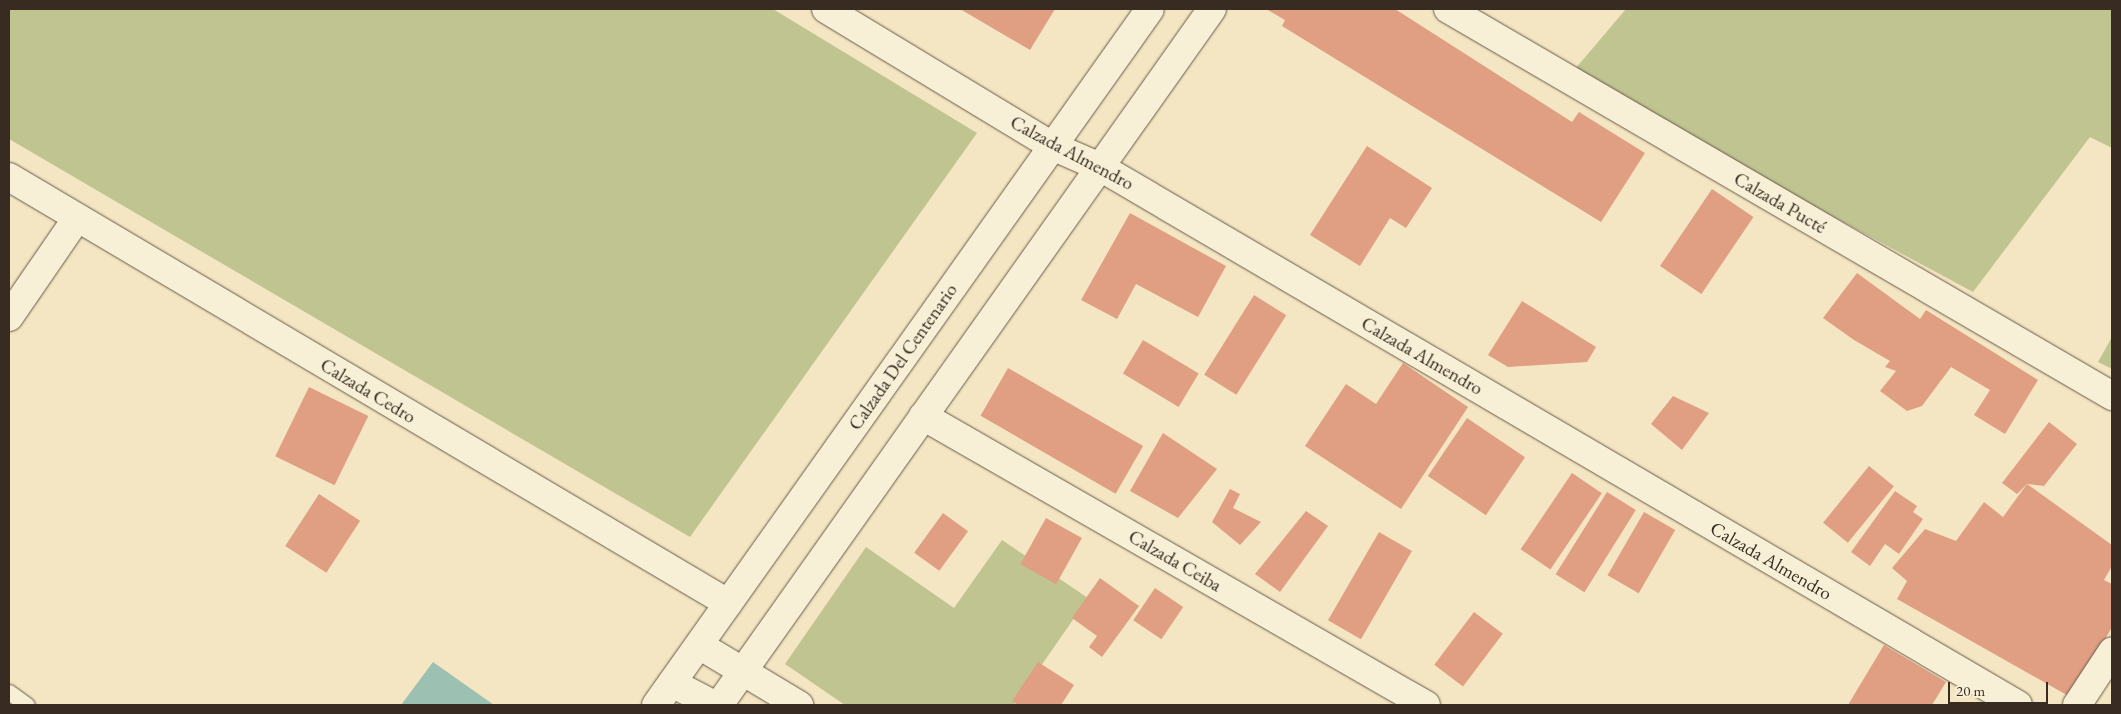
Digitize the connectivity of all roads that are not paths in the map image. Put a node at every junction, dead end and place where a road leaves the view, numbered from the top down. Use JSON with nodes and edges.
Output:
{"nodes":[{"id":1,"x":826,"y":9,"type":"edge"},
{"id":2,"x":1150,"y":9,"type":"edge"},
{"id":3,"x":1212,"y":9,"type":"edge"},
{"id":4,"x":1448,"y":9,"type":"edge"},
{"id":5,"x":1052,"y":146,"type":"junction"},
{"id":6,"x":1100,"y":167,"type":"junction"},
{"id":7,"x":9,"y":177,"type":"edge"},
{"id":8,"x":77,"y":218,"type":"junction"},
{"id":9,"x":9,"y":317,"type":"edge"},
{"id":10,"x":2112,"y":396,"type":"edge"},
{"id":11,"x":924,"y":416,"type":"junction"},
{"id":12,"x":728,"y":603,"type":"junction"},
{"id":13,"x":699,"y":645,"type":"junction"},
{"id":14,"x":2112,"y":652,"type":"edge"},
{"id":15,"x":742,"y":672,"type":"junction"},
{"id":16,"x":672,"y":683,"type":"junction"},
{"id":17,"x":9,"y":692,"type":"edge"},
{"id":18,"x":28,"y":705,"type":"edge"},
{"id":19,"x":656,"y":705,"type":"edge"},
{"id":20,"x":714,"y":705,"type":"edge"},
{"id":21,"x":718,"y":705,"type":"edge"},
{"id":22,"x":799,"y":705,"type":"edge"},
{"id":23,"x":1426,"y":705,"type":"edge"},
{"id":24,"x":2018,"y":705,"type":"edge"},
{"id":25,"x":2077,"y":705,"type":"edge"}],
"edges":[{"from":1,"to":5,"type":"street","name":"Calzada Almendro"},
{"from":2,"to":5,"type":"street","name":"Calzada Del Centenario"},
{"from":3,"to":6,"type":"street"},
{"from":4,"to":10,"type":"street","name":"Calzada Pucté"},
{"from":5,"to":6,"type":"street","name":"Calzada Almendro"},
{"from":5,"to":12,"type":"street","name":"Calzada Del Centenario"},
{"from":6,"to":11,"type":"street"},
{"from":6,"to":24,"type":"street","name":"Calzada Almendro"},
{"from":7,"to":8,"type":"street","name":"Calzada Cedro"},
{"from":8,"to":9,"type":"street"},
{"from":8,"to":12,"type":"street","name":"Calzada Cedro"},
{"from":11,"to":15,"type":"street"},
{"from":11,"to":23,"type":"street","name":"Calzada Ceiba"},
{"from":12,"to":13,"type":"street","name":"Calzada Del Centenario"},
{"from":13,"to":15,"type":"street"},
{"from":13,"to":16,"type":"street","name":"Calzada Del Centenario"},
{"from":14,"to":25,"type":"street"},
{"from":15,"to":21,"type":"street"},
{"from":15,"to":22,"type":"street"},
{"from":16,"to":19,"type":"street","name":"Calzada Del Centenario"},
{"from":16,"to":20,"type":"street"},
{"from":17,"to":18,"type":"lane"}]}
